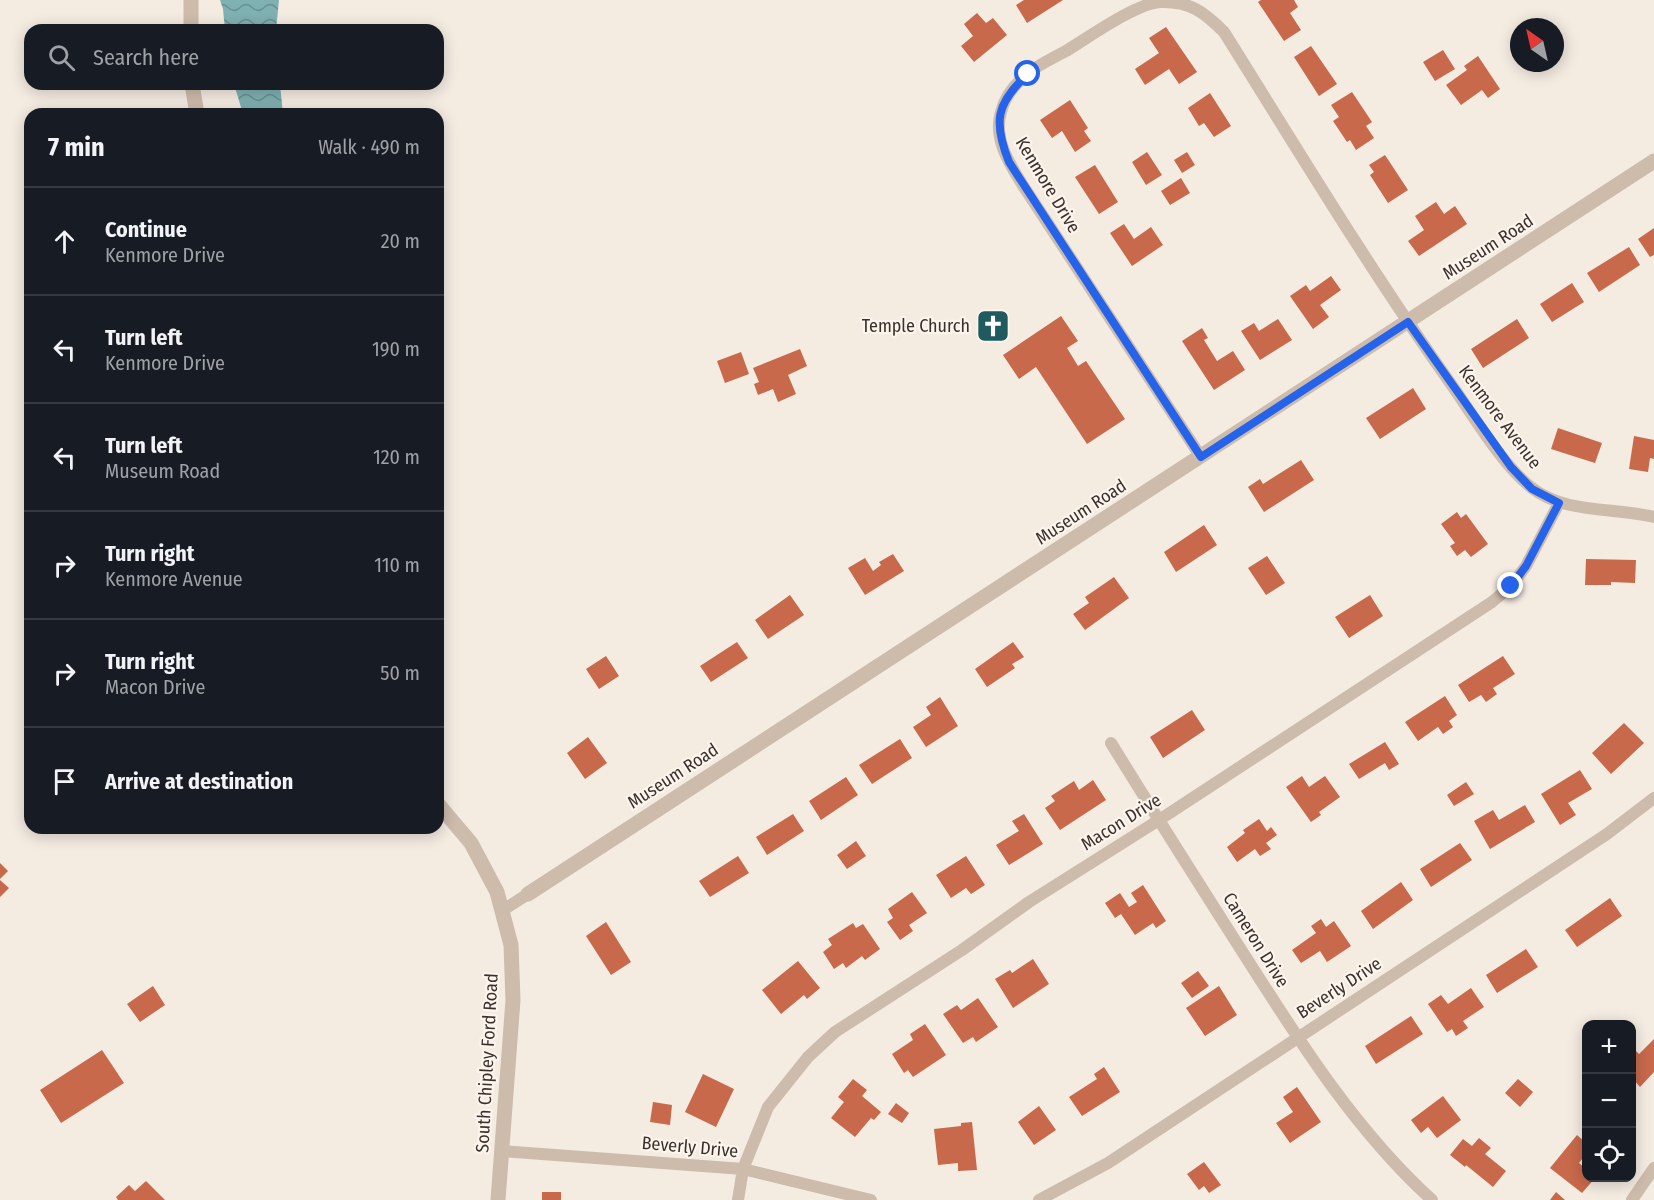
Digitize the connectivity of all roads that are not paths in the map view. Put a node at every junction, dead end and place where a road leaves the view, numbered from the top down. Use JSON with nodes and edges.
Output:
{"nodes":[{"id":1,"x":191,"y":0,"type":"edge"},
{"id":2,"x":191,"y":24,"type":"edge"},
{"id":3,"x":193,"y":90,"type":"edge"},
{"id":4,"x":195,"y":108,"type":"edge"},
{"id":5,"x":1654,"y":161,"type":"edge"},
{"id":6,"x":1408,"y":322,"type":"junction"},
{"id":7,"x":1201,"y":457,"type":"junction"},
{"id":8,"x":1559,"y":503,"type":"junction"},
{"id":9,"x":1654,"y":517,"type":"edge"},
{"id":10,"x":1111,"y":743,"type":"dead end"},
{"id":11,"x":1654,"y":798,"type":"edge"},
{"id":12,"x":444,"y":811,"type":"edge"},
{"id":13,"x":1159,"y":820,"type":"junction"},
{"id":14,"x":528,"y":894,"type":"joint"},
{"id":15,"x":503,"y":910,"type":"junction"},
{"id":16,"x":1297,"y":1037,"type":"junction"},
{"id":17,"x":502,"y":1151,"type":"junction"},
{"id":18,"x":1654,"y":1168,"type":"edge"},
{"id":19,"x":742,"y":1169,"type":"junction"},
{"id":20,"x":498,"y":1200,"type":"edge"},
{"id":21,"x":738,"y":1200,"type":"edge"},
{"id":22,"x":872,"y":1200,"type":"edge"},
{"id":23,"x":1040,"y":1200,"type":"edge"},
{"id":24,"x":1432,"y":1200,"type":"edge"},
{"id":25,"x":1632,"y":1200,"type":"edge"}],
"edges":[{"from":1,"to":2,"type":"street"},
{"from":3,"to":4,"type":"street"},
{"from":5,"to":6,"type":"street","name":"Museum Road"},
{"from":6,"to":7,"type":"street","name":"Museum Road"},
{"from":6,"to":7,"type":"street","name":"Kenmore Drive"},
{"from":6,"to":8,"type":"street","name":"Kenmore Avenue"},
{"from":7,"to":14,"type":"street","name":"Museum Road"},
{"from":8,"to":9,"type":"street","name":"Kenmore Avenue"},
{"from":8,"to":13,"type":"street","name":"Macon Drive"},
{"from":10,"to":13,"type":"street","name":"Cameron Drive"},
{"from":11,"to":16,"type":"street","name":"Beverly Drive"},
{"from":12,"to":15,"type":"street","name":"South Chipley Ford Road"},
{"from":13,"to":16,"type":"street","name":"Cameron Drive"},
{"from":13,"to":19,"type":"street","name":"Macon Drive"},
{"from":14,"to":15,"type":"street"},
{"from":15,"to":17,"type":"street","name":"South Chipley Ford Road"},
{"from":16,"to":23,"type":"street","name":"Beverly Drive"},
{"from":16,"to":24,"type":"street","name":"Cameron Drive"},
{"from":17,"to":19,"type":"street","name":"Beverly Drive"},
{"from":17,"to":20,"type":"street","name":"South Chipley Ford Road"},
{"from":18,"to":25,"type":"street"},
{"from":19,"to":21,"type":"street","name":"Macon Drive"},
{"from":19,"to":22,"type":"street","name":"Beverly Drive"}]}
